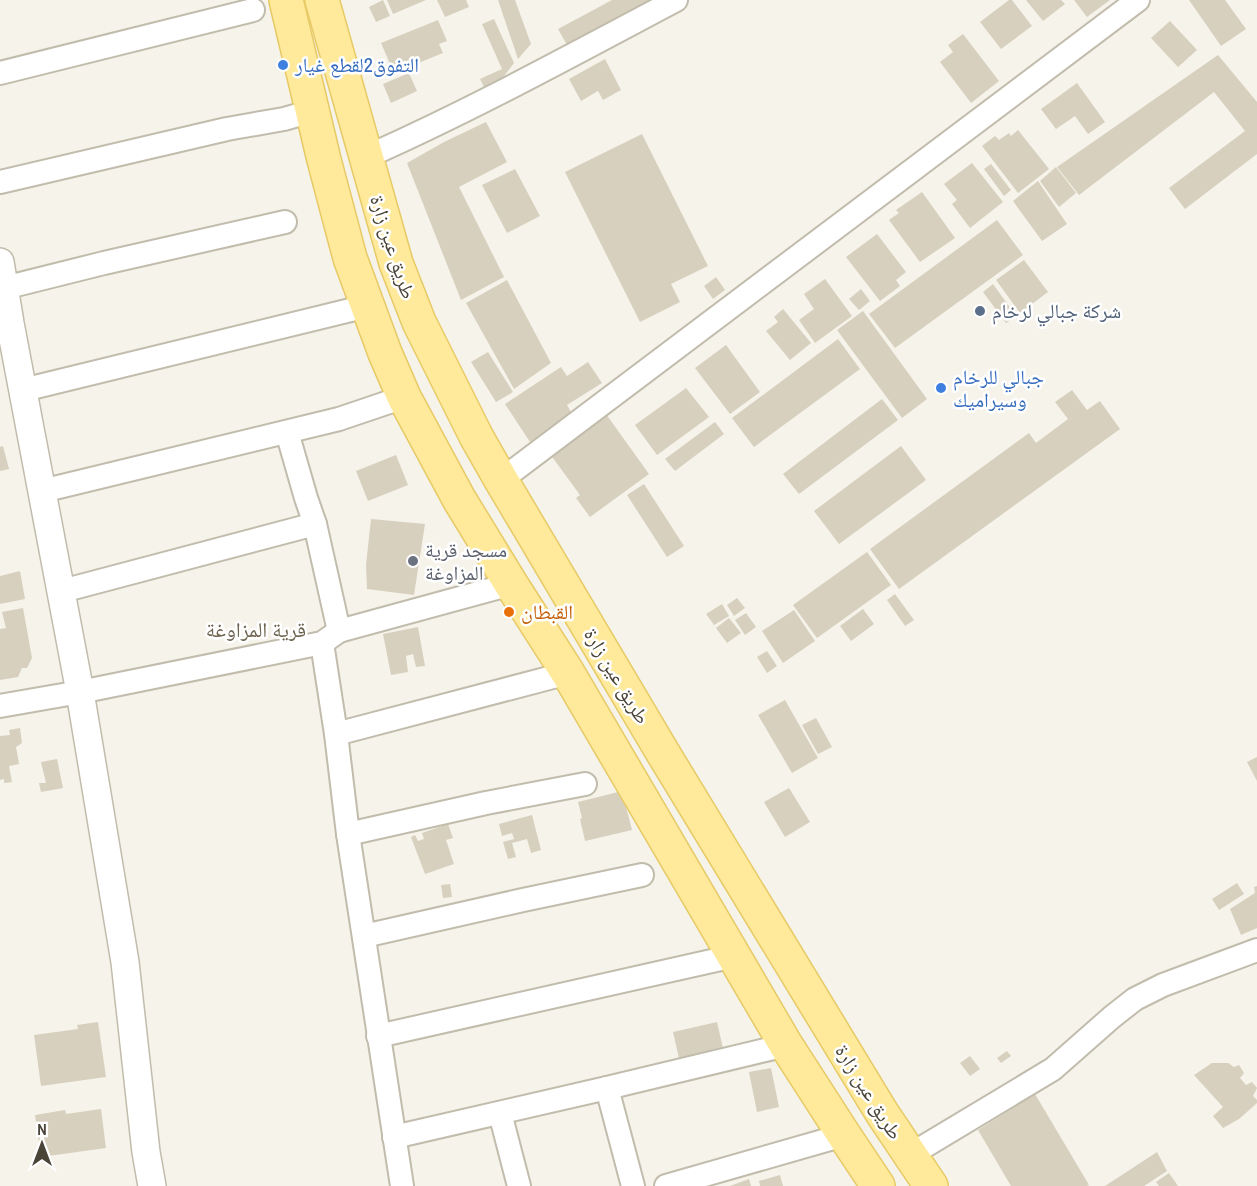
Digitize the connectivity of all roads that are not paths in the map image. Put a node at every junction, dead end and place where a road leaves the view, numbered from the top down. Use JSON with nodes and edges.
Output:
{"nodes":[{"id":1,"x":286,"y":0,"type":"edge"},
{"id":2,"x":322,"y":0,"type":"edge"},
{"id":3,"x":676,"y":0,"type":"edge"},
{"id":4,"x":1138,"y":0,"type":"edge"},
{"id":5,"x":253,"y":10,"type":"dead end"},
{"id":6,"x":0,"y":73,"type":"edge"},
{"id":7,"x":312,"y":111,"type":"junction"},
{"id":8,"x":366,"y":157,"type":"junction"},
{"id":9,"x":0,"y":182,"type":"edge"},
{"id":10,"x":285,"y":222,"type":"dead end"},
{"id":11,"x":0,"y":262,"type":"edge"},
{"id":12,"x":2,"y":289,"type":"edge"},
{"id":13,"x":366,"y":306,"type":"junction"},
{"id":14,"x":23,"y":390,"type":"junction"},
{"id":15,"x":404,"y":397,"type":"junction"},
{"id":16,"x":287,"y":432,"type":"junction"},
{"id":17,"x":501,"y":480,"type":"junction"},
{"id":18,"x":42,"y":491,"type":"junction"},
{"id":19,"x":315,"y":524,"type":"junction"},
{"id":20,"x":511,"y":584,"type":"junction"},
{"id":21,"x":62,"y":591,"type":"junction"},
{"id":22,"x":330,"y":637,"type":"junction"},
{"id":23,"x":568,"y":673,"type":"junction"},
{"id":24,"x":80,"y":692,"type":"junction"},
{"id":25,"x":0,"y":706,"type":"edge"},
{"id":26,"x":336,"y":734,"type":"junction"},
{"id":27,"x":585,"y":784,"type":"dead end"},
{"id":28,"x":348,"y":834,"type":"junction"},
{"id":29,"x":642,"y":875,"type":"dead end"},
{"id":30,"x":364,"y":936,"type":"junction"},
{"id":31,"x":1257,"y":950,"type":"edge"},
{"id":32,"x":734,"y":956,"type":"junction"},
{"id":33,"x":378,"y":1036,"type":"junction"},
{"id":34,"x":786,"y":1045,"type":"junction"},
{"id":35,"x":607,"y":1088,"type":"junction"},
{"id":36,"x":500,"y":1113,"type":"junction"},
{"id":37,"x":844,"y":1135,"type":"junction"},
{"id":38,"x":394,"y":1137,"type":"junction"},
{"id":39,"x":910,"y":1155,"type":"junction"},
{"id":40,"x":152,"y":1186,"type":"edge"},
{"id":41,"x":402,"y":1186,"type":"edge"},
{"id":42,"x":519,"y":1186,"type":"edge"},
{"id":43,"x":633,"y":1186,"type":"edge"},
{"id":44,"x":666,"y":1186,"type":"edge"},
{"id":45,"x":879,"y":1186,"type":"edge"},
{"id":46,"x":931,"y":1186,"type":"edge"}],
"edges":[{"from":1,"to":7,"type":"main road","name":"طريق عين زارة"},
{"from":2,"to":8,"type":"main road","name":"طريق عين زارة"},
{"from":3,"to":8,"type":"street"},
{"from":4,"to":17,"type":"street"},
{"from":5,"to":6,"type":"street"},
{"from":7,"to":9,"type":"street"},
{"from":7,"to":13,"type":"main road","name":"طريق عين زارة"},
{"from":8,"to":17,"type":"main road","name":"طريق عين زارة"},
{"from":10,"to":12,"type":"street"},
{"from":11,"to":12,"type":"street"},
{"from":12,"to":14,"type":"street"},
{"from":13,"to":14,"type":"street"},
{"from":13,"to":15,"type":"main road","name":"طريق عين زارة"},
{"from":14,"to":18,"type":"street"},
{"from":15,"to":16,"type":"street"},
{"from":15,"to":20,"type":"main road","name":"طريق عين زارة"},
{"from":16,"to":18,"type":"street"},
{"from":16,"to":19,"type":"street"},
{"from":17,"to":39,"type":"main road","name":"طريق عين زارة"},
{"from":18,"to":21,"type":"street"},
{"from":19,"to":21,"type":"street"},
{"from":19,"to":22,"type":"street"},
{"from":20,"to":22,"type":"street"},
{"from":20,"to":23,"type":"main road","name":"طريق عين زارة"},
{"from":21,"to":24,"type":"street"},
{"from":22,"to":24,"type":"street"},
{"from":22,"to":26,"type":"street"},
{"from":23,"to":26,"type":"street"},
{"from":23,"to":32,"type":"main road","name":"طريق عين زارة"},
{"from":24,"to":25,"type":"street"},
{"from":24,"to":40,"type":"street"},
{"from":26,"to":28,"type":"street"},
{"from":27,"to":28,"type":"street"},
{"from":28,"to":30,"type":"street"},
{"from":29,"to":30,"type":"street"},
{"from":30,"to":33,"type":"street"},
{"from":31,"to":39,"type":"street"},
{"from":32,"to":33,"type":"street"},
{"from":32,"to":34,"type":"main road","name":"طريق عين زارة"},
{"from":33,"to":38,"type":"street"},
{"from":34,"to":35,"type":"street"},
{"from":34,"to":37,"type":"main road","name":"طريق عين زارة"},
{"from":35,"to":36,"type":"street"},
{"from":35,"to":43,"type":"street"},
{"from":36,"to":38,"type":"street"},
{"from":36,"to":42,"type":"street"},
{"from":37,"to":44,"type":"street"},
{"from":37,"to":45,"type":"main road","name":"طريق عين زارة"},
{"from":38,"to":41,"type":"street"},
{"from":39,"to":46,"type":"main road","name":"طريق عين زارة"}]}
